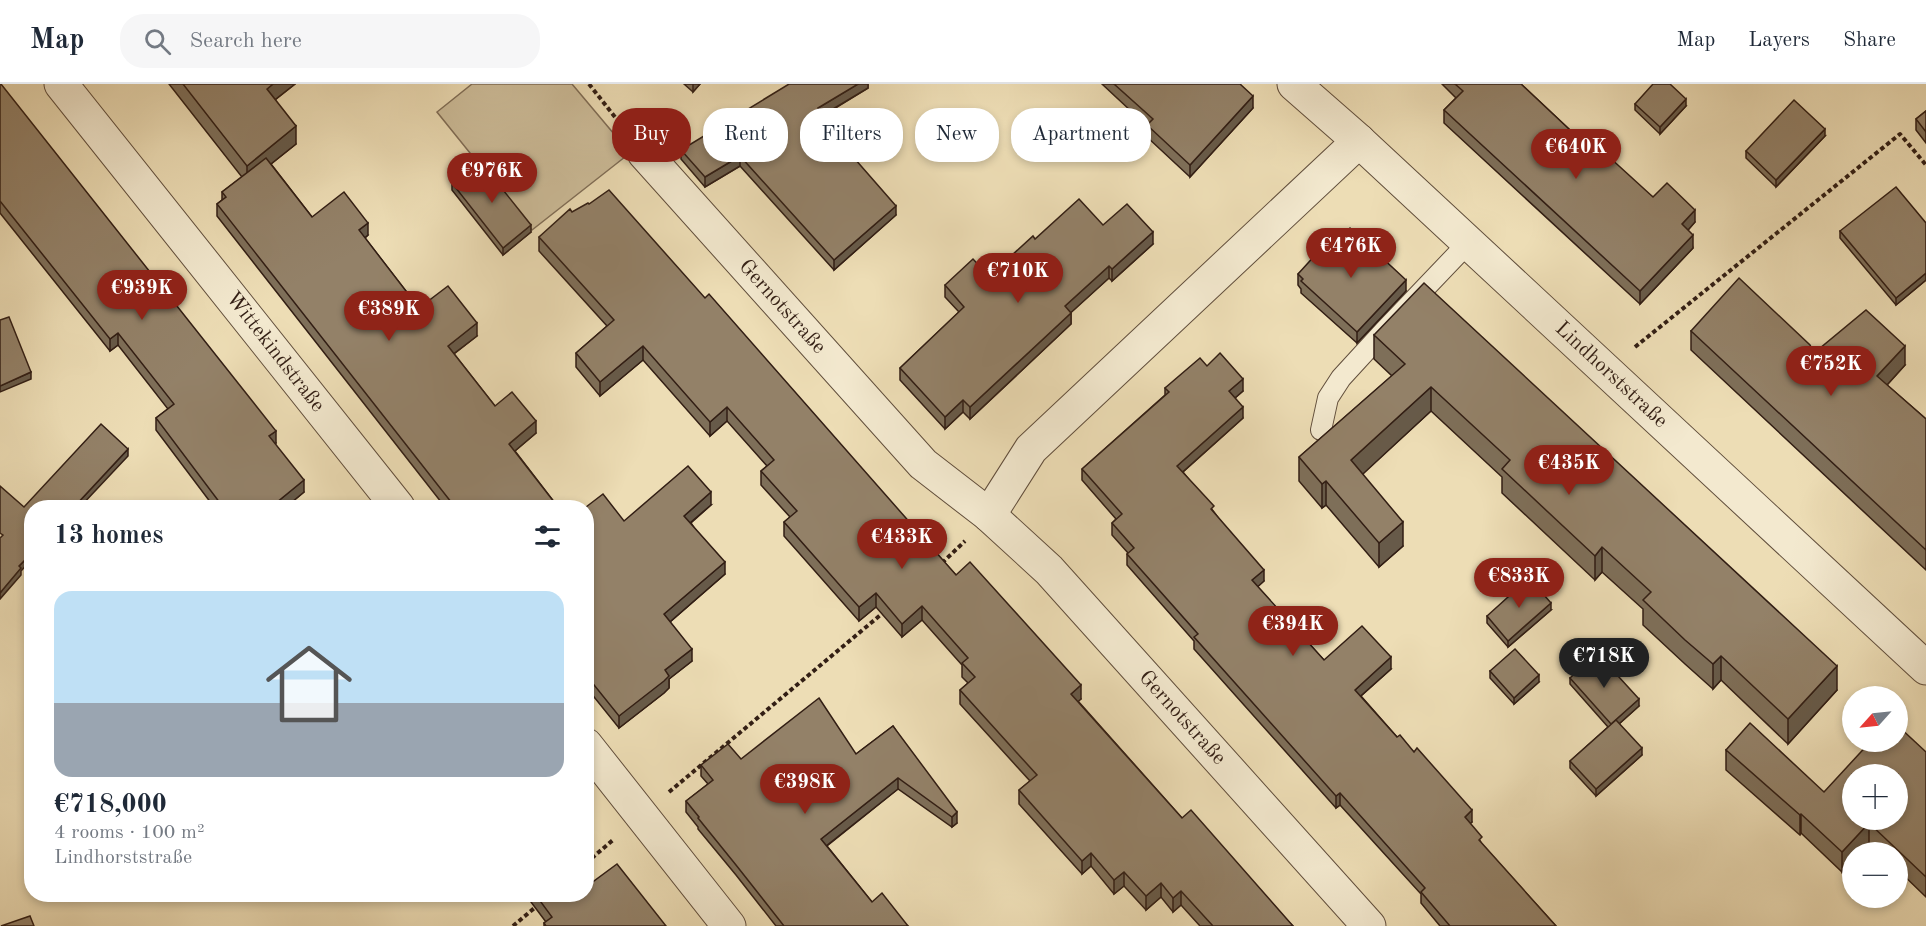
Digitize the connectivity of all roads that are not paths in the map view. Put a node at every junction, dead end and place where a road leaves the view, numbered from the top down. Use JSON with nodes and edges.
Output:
{"nodes":[{"id":1,"x":61,"y":84,"type":"edge"},
{"id":2,"x":1294,"y":84,"type":"edge"},
{"id":3,"x":1359,"y":141,"type":"junction"},
{"id":4,"x":652,"y":162,"type":"edge"},
{"id":5,"x":1469,"y":242,"type":"junction"},
{"id":6,"x":1321,"y":430,"type":"dead end"},
{"id":7,"x":392,"y":500,"type":"edge"},
{"id":8,"x":989,"y":515,"type":"junction"},
{"id":9,"x":1926,"y":668,"type":"edge"},
{"id":10,"x":594,"y":755,"type":"edge"},
{"id":11,"x":729,"y":926,"type":"edge"},
{"id":12,"x":1369,"y":926,"type":"edge"}],
"edges":[{"from":1,"to":7,"type":"street","name":"Wittekindstraße"},
{"from":2,"to":3,"type":"street","name":"Lindhorststraße"},
{"from":3,"to":5,"type":"street","name":"Lindhorststraße"},
{"from":3,"to":8,"type":"street"},
{"from":4,"to":8,"type":"street","name":"Gernotstraße"},
{"from":5,"to":6,"type":"lane"},
{"from":5,"to":9,"type":"street","name":"Lindhorststraße"},
{"from":8,"to":12,"type":"street","name":"Gernotstraße"},
{"from":10,"to":11,"type":"street"}]}
